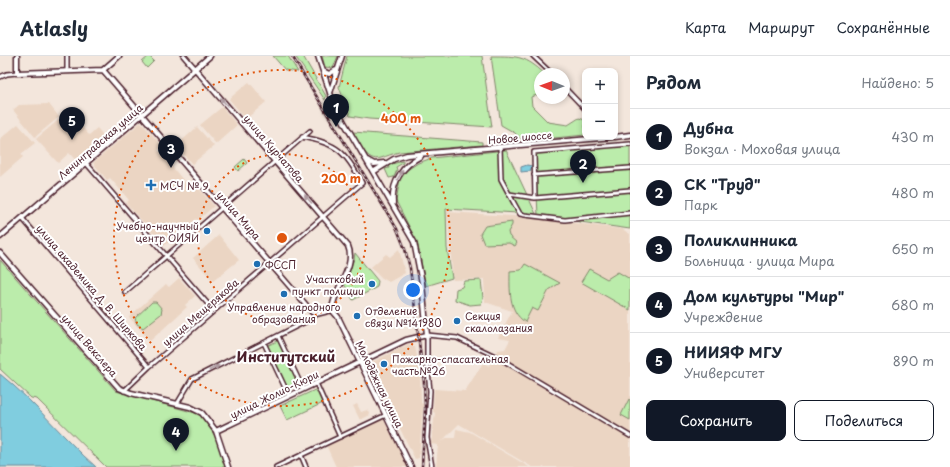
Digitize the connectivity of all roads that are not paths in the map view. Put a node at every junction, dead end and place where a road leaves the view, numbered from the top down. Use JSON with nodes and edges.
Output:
{"nodes":[{"id":1,"x":17,"y":56,"type":"edge"},
{"id":2,"x":66,"y":56,"type":"edge"},
{"id":3,"x":119,"y":56,"type":"edge"},
{"id":4,"x":184,"y":56,"type":"edge"},
{"id":5,"x":210,"y":56,"type":"edge"},
{"id":6,"x":318,"y":56,"type":"edge"},
{"id":7,"x":342,"y":56,"type":"edge"},
{"id":8,"x":534,"y":56,"type":"edge"},
{"id":9,"x":339,"y":64,"type":"junction"},
{"id":10,"x":546,"y":68,"type":"edge"},
{"id":11,"x":195,"y":69,"type":"junction"},
{"id":12,"x":103,"y":70,"type":"junction"},
{"id":13,"x":322,"y":70,"type":"junction"},
{"id":14,"x":67,"y":71,"type":"junction"},
{"id":15,"x":17,"y":73,"type":"junction"},
{"id":16,"x":0,"y":78,"type":"edge"},
{"id":17,"x":570,"y":93,"type":"edge"},
{"id":18,"x":330,"y":96,"type":"junction"},
{"id":19,"x":582,"y":106,"type":"edge"},
{"id":20,"x":142,"y":115,"type":"junction"},
{"id":21,"x":310,"y":131,"type":"dead end"},
{"id":22,"x":630,"y":135,"type":"edge"},
{"id":23,"x":618,"y":136,"type":"edge"},
{"id":24,"x":302,"y":137,"type":"junction"},
{"id":25,"x":582,"y":139,"type":"edge"},
{"id":26,"x":630,"y":144,"type":"edge"},
{"id":27,"x":500,"y":147,"type":"junction"},
{"id":28,"x":429,"y":154,"type":"junction"},
{"id":29,"x":407,"y":155,"type":"junction"},
{"id":30,"x":365,"y":159,"type":"junction"},
{"id":31,"x":275,"y":160,"type":"junction"},
{"id":32,"x":86,"y":162,"type":"junction"},
{"id":33,"x":410,"y":162,"type":"junction"},
{"id":34,"x":384,"y":163,"type":"junction"},
{"id":35,"x":630,"y":168,"type":"edge"},
{"id":36,"x":374,"y":172,"type":"junction"},
{"id":37,"x":534,"y":175,"type":"junction"},
{"id":38,"x":394,"y":189,"type":"junction"},
{"id":39,"x":630,"y":190,"type":"edge"},
{"id":40,"x":386,"y":193,"type":"junction"},
{"id":41,"x":509,"y":194,"type":"junction"},
{"id":42,"x":535,"y":198,"type":"junction"},
{"id":43,"x":394,"y":206,"type":"junction"},
{"id":44,"x":221,"y":207,"type":"junction"},
{"id":45,"x":630,"y":213,"type":"edge"},
{"id":46,"x":323,"y":216,"type":"junction"},
{"id":47,"x":22,"y":218,"type":"junction"},
{"id":48,"x":0,"y":237,"type":"edge"},
{"id":49,"x":0,"y":253,"type":"edge"},
{"id":50,"x":166,"y":255,"type":"junction"},
{"id":51,"x":270,"y":262,"type":"junction"},
{"id":52,"x":125,"y":292,"type":"dead end"},
{"id":53,"x":332,"y":310,"type":"junction"},
{"id":54,"x":214,"y":311,"type":"junction"},
{"id":55,"x":316,"y":314,"type":"junction"},
{"id":56,"x":428,"y":335,"type":"junction"},
{"id":57,"x":278,"y":336,"type":"junction"},
{"id":58,"x":264,"y":343,"type":"junction"},
{"id":59,"x":495,"y":356,"type":"dead end"},
{"id":60,"x":499,"y":358,"type":"dead end"},
{"id":61,"x":360,"y":362,"type":"junction"},
{"id":62,"x":149,"y":367,"type":"junction"},
{"id":63,"x":316,"y":383,"type":"junction"},
{"id":64,"x":303,"y":389,"type":"junction"},
{"id":65,"x":124,"y":391,"type":"junction"},
{"id":66,"x":289,"y":396,"type":"junction"},
{"id":67,"x":178,"y":404,"type":"junction"},
{"id":68,"x":386,"y":415,"type":"junction"},
{"id":69,"x":216,"y":432,"type":"junction"},
{"id":70,"x":340,"y":436,"type":"junction"},
{"id":71,"x":630,"y":436,"type":"edge"},
{"id":72,"x":301,"y":455,"type":"junction"},
{"id":73,"x":228,"y":467,"type":"edge"},
{"id":74,"x":276,"y":467,"type":"edge"},
{"id":75,"x":306,"y":467,"type":"edge"},
{"id":76,"x":411,"y":467,"type":"edge"},
{"id":77,"x":432,"y":467,"type":"edge"}],
"edges":[{"from":1,"to":15,"type":"main road"},
{"from":2,"to":14,"type":"street"},
{"from":3,"to":12,"type":"main road"},
{"from":4,"to":11,"type":"main road","name":"улица Курчатова"},
{"from":5,"to":11,"type":"main road","name":"Ленинградская улица"},
{"from":6,"to":13,"type":"main road"},
{"from":7,"to":9,"type":"main road"},
{"from":8,"to":10,"type":"street"},
{"from":9,"to":13,"type":"main road"},
{"from":9,"to":18,"type":"main road"},
{"from":11,"to":20,"type":"main road","name":"Ленинградская улица"},
{"from":31,"to":11,"type":"main road","name":"улица Курчатова","one_way":true},
{"from":12,"to":14,"type":"main road"},
{"from":12,"to":20,"type":"main road","name":"улица Мира"},
{"from":13,"to":18,"type":"main road"},
{"from":14,"to":15,"type":"main road"},
{"from":15,"to":16,"type":"street"},
{"from":17,"to":19,"type":"street"},
{"from":18,"to":30,"type":"main road"},
{"from":20,"to":32,"type":"main road","name":"Ленинградская улица"},
{"from":20,"to":44,"type":"main road","name":"улица Мира"},
{"from":21,"to":24,"type":"street"},
{"from":22,"to":23,"type":"main road","name":"Новое шоссе"},
{"from":24,"to":31,"type":"street"},
{"from":24,"to":46,"type":"street","name":"улица Мещерякова"},
{"from":25,"to":27,"type":"main road","name":"Новое шоссе"},
{"from":26,"to":37,"type":"street"},
{"from":27,"to":28,"type":"main road","name":"Новое шоссе"},
{"from":27,"to":41,"type":"street"},
{"from":28,"to":29,"type":"main road","name":"Новое шоссе"},
{"from":28,"to":33,"type":"main road","name":"Новое шоссе"},
{"from":29,"to":33,"type":"main road"},
{"from":29,"to":34,"type":"main road","name":"Новое шоссе"},
{"from":30,"to":34,"type":"main road"},
{"from":30,"to":36,"type":"main road"},
{"from":31,"to":44,"type":"street"},
{"from":46,"to":31,"type":"main road","name":"улица Курчатова","one_way":true},
{"from":32,"to":47,"type":"main road","name":"Ленинградская улица"},
{"from":32,"to":50,"type":"street"},
{"from":38,"to":33,"type":"main road","one_way":true},
{"from":34,"to":36,"type":"main road","name":"Новое шоссе"},
{"from":35,"to":37,"type":"street"},
{"from":36,"to":40,"type":"main road"},
{"from":37,"to":42,"type":"street"},
{"from":38,"to":40,"type":"main road"},
{"from":38,"to":43,"type":"main road"},
{"from":39,"to":42,"type":"street"},
{"from":40,"to":43,"type":"main road"},
{"from":41,"to":42,"type":"street"},
{"from":41,"to":45,"type":"street"},
{"from":43,"to":56,"type":"main road"},
{"from":44,"to":50,"type":"street"},
{"from":44,"to":51,"type":"main road","name":"улица Мира"},
{"from":46,"to":51,"type":"street","name":"улица Мещерякова"},
{"from":46,"to":53,"type":"main road","name":"улица Курчатова"},
{"from":47,"to":48,"type":"main road","name":"Ленинградская улица"},
{"from":47,"to":62,"type":"street","name":"улица академика Д. В. Ширкова"},
{"from":49,"to":65,"type":"main road","name":"улица Векслера"},
{"from":50,"to":52,"type":"street"},
{"from":50,"to":54,"type":"street"},
{"from":51,"to":54,"type":"street","name":"улица Мещерякова"},
{"from":51,"to":55,"type":"main road","name":"улица Мира"},
{"from":53,"to":55,"type":"main road"},
{"from":53,"to":61,"type":"main road","name":"Молодёжная улица"},
{"from":54,"to":62,"type":"street","name":"улица Мещерякова"},
{"from":55,"to":57,"type":"street"},
{"from":56,"to":59,"type":"street","name":"улица Жолио-Кюри"},
{"from":56,"to":61,"type":"main road","name":"улица Жолио-Кюри"},
{"from":56,"to":77,"type":"street"},
{"from":57,"to":58,"type":"street"},
{"from":57,"to":64,"type":"street"},
{"from":58,"to":66,"type":"street"},
{"from":67,"to":58,"type":"street","one_way":true},
{"from":60,"to":71,"type":"street"},
{"from":61,"to":63,"type":"main road","name":"улица Жолио-Кюри"},
{"from":61,"to":68,"type":"main road","name":"Молодёжная улица"},
{"from":62,"to":65,"type":"street","name":"улица Мещерякова"},
{"from":63,"to":64,"type":"main road","name":"улица Жолио-Кюри"},
{"from":63,"to":70,"type":"street"},
{"from":64,"to":66,"type":"main road","name":"улица Жолио-Кюри"},
{"from":65,"to":67,"type":"main road","name":"улица Векслера"},
{"from":66,"to":69,"type":"main road","name":"улица Жолио-Кюри"},
{"from":67,"to":69,"type":"main road","name":"улица Векслера"},
{"from":68,"to":70,"type":"street"},
{"from":68,"to":76,"type":"main road","name":"Молодёжная улица"},
{"from":69,"to":73,"type":"main road","name":"улица Векслера"},
{"from":70,"to":72,"type":"street"},
{"from":72,"to":74,"type":"street"},
{"from":72,"to":75,"type":"street"}]}
